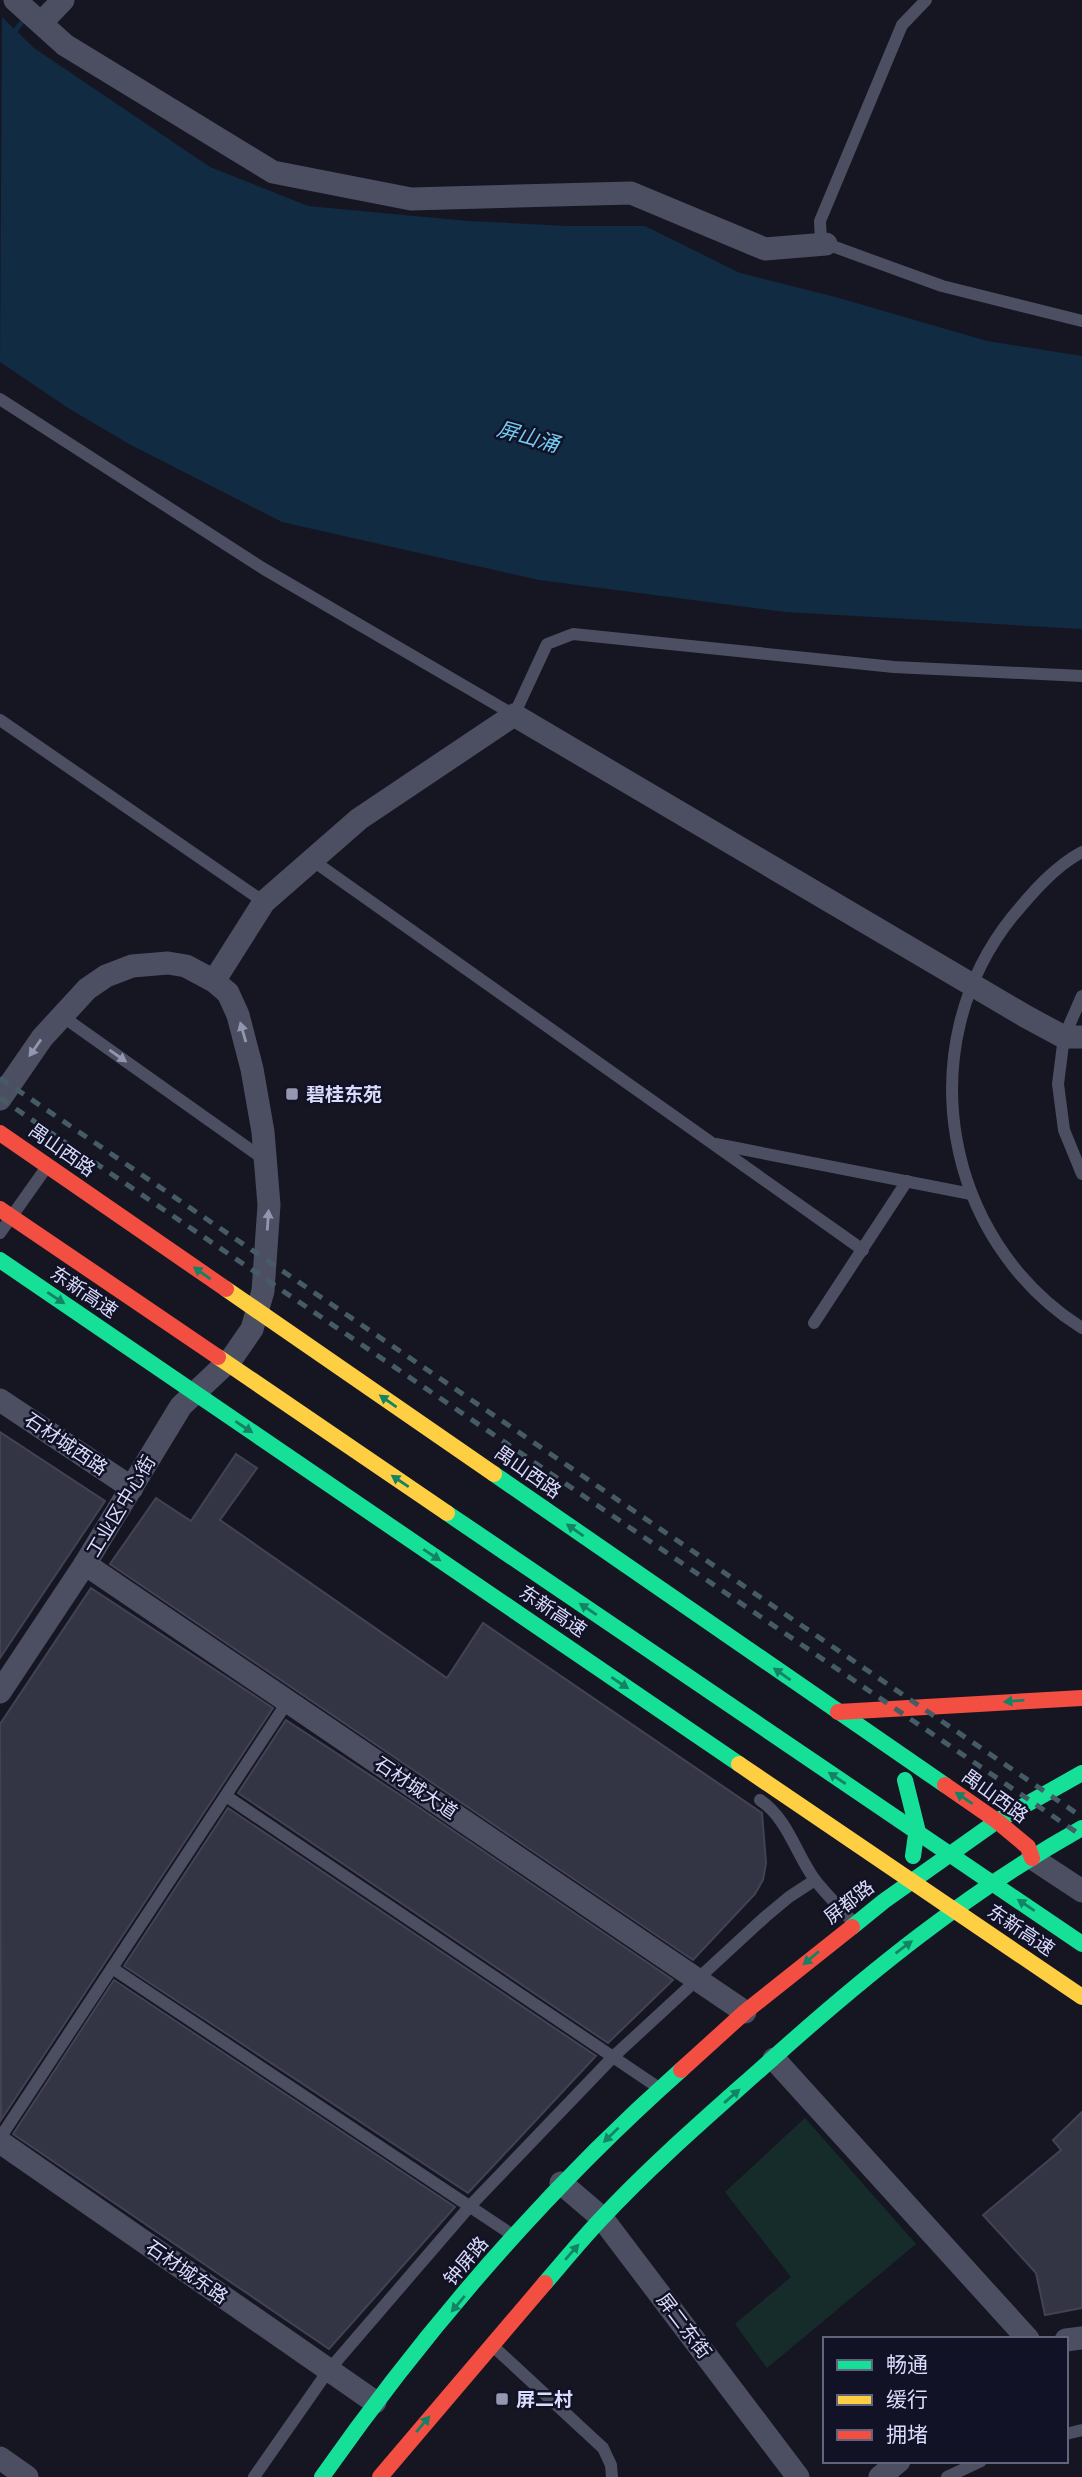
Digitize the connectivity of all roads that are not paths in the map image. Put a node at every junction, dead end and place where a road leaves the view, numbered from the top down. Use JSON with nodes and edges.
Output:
{"nodes":[{"id":1,"x":15,"y":0,"type":"edge"},
{"id":2,"x":62,"y":0,"type":"edge"},
{"id":3,"x":926,"y":0,"type":"edge"},
{"id":4,"x":41,"y":23,"type":"junction"},
{"id":5,"x":826,"y":243,"type":"junction"},
{"id":6,"x":1082,"y":321,"type":"edge"},
{"id":7,"x":0,"y":399,"type":"edge"},
{"id":8,"x":1082,"y":676,"type":"edge"},
{"id":9,"x":514,"y":715,"type":"junction"},
{"id":10,"x":0,"y":720,"type":"edge"},
{"id":11,"x":1082,"y":852,"type":"edge"},
{"id":12,"x":312,"y":860,"type":"junction"},
{"id":13,"x":264,"y":902,"type":"junction"},
{"id":14,"x":214,"y":981,"type":"junction"},
{"id":15,"x":972,"y":985,"type":"junction"},
{"id":16,"x":1082,"y":996,"type":"edge"},
{"id":17,"x":62,"y":1016,"type":"junction"},
{"id":18,"x":1073,"y":1037,"type":"edge"},
{"id":19,"x":0,"y":1099,"type":"edge"},
{"id":20,"x":0,"y":1133,"type":"edge"},
{"id":21,"x":712,"y":1143,"type":"junction"},
{"id":22,"x":266,"y":1161,"type":"junction"},
{"id":23,"x":47,"y":1166,"type":"junction"},
{"id":24,"x":1082,"y":1174,"type":"edge"},
{"id":25,"x":908,"y":1181,"type":"junction"},
{"id":26,"x":971,"y":1194,"type":"junction"},
{"id":27,"x":0,"y":1209,"type":"edge"},
{"id":28,"x":0,"y":1233,"type":"edge"},
{"id":29,"x":863,"y":1250,"type":"junction"},
{"id":30,"x":0,"y":1260,"type":"edge"},
{"id":31,"x":814,"y":1324,"type":"dead end"},
{"id":32,"x":253,"y":1325,"type":"junction"},
{"id":33,"x":1082,"y":1328,"type":"edge"},
{"id":34,"x":0,"y":1400,"type":"edge"},
{"id":35,"x":132,"y":1488,"type":"junction"},
{"id":36,"x":85,"y":1564,"type":"junction"},
{"id":37,"x":0,"y":1692,"type":"edge"},
{"id":38,"x":1082,"y":1698,"type":"edge"},
{"id":39,"x":288,"y":1701,"type":"junction"},
{"id":40,"x":838,"y":1712,"type":"junction"},
{"id":41,"x":1082,"y":1773,"type":"edge"},
{"id":42,"x":746,"y":1790,"type":"dead end"},
{"id":43,"x":226,"y":1796,"type":"junction"},
{"id":44,"x":926,"y":1796,"type":"dead end"},
{"id":45,"x":998,"y":1821,"type":"junction"},
{"id":46,"x":1082,"y":1828,"type":"edge"},
{"id":47,"x":1023,"y":1857,"type":"junction"},
{"id":48,"x":815,"y":1880,"type":"junction"},
{"id":49,"x":1082,"y":1891,"type":"edge"},
{"id":50,"x":884,"y":1901,"type":"junction"},
{"id":51,"x":854,"y":1924,"type":"junction"},
{"id":52,"x":1082,"y":1944,"type":"edge"},
{"id":53,"x":113,"y":1968,"type":"junction"},
{"id":54,"x":697,"y":1980,"type":"junction"},
{"id":55,"x":1082,"y":1997,"type":"edge"},
{"id":56,"x":745,"y":2012,"type":"junction"},
{"id":57,"x":613,"y":2057,"type":"junction"},
{"id":58,"x":774,"y":2059,"type":"junction"},
{"id":59,"x":660,"y":2088,"type":"junction"},
{"id":60,"x":0,"y":2140,"type":"edge"},
{"id":61,"x":561,"y":2183,"type":"junction"},
{"id":62,"x":470,"y":2206,"type":"junction"},
{"id":63,"x":602,"y":2218,"type":"junction"},
{"id":64,"x":514,"y":2236,"type":"junction"},
{"id":65,"x":1026,"y":2337,"type":"edge"},
{"id":66,"x":491,"y":2344,"type":"junction"},
{"id":67,"x":328,"y":2371,"type":"junction"},
{"id":68,"x":375,"y":2402,"type":"junction"},
{"id":69,"x":0,"y":2458,"type":"edge"},
{"id":70,"x":897,"y":2463,"type":"edge"},
{"id":71,"x":977,"y":2463,"type":"edge"},
{"id":72,"x":389,"y":2470,"type":"edge"},
{"id":73,"x":27,"y":2477,"type":"edge"},
{"id":74,"x":254,"y":2477,"type":"edge"},
{"id":75,"x":322,"y":2477,"type":"edge"},
{"id":76,"x":612,"y":2477,"type":"edge"},
{"id":77,"x":798,"y":2477,"type":"edge"},
{"id":78,"x":880,"y":2477,"type":"edge"},
{"id":79,"x":947,"y":2477,"type":"edge"}],
"edges":[{"from":1,"to":4,"type":"street"},
{"from":2,"to":4,"type":"street"},
{"from":3,"to":5,"type":"lane"},
{"from":4,"to":5,"type":"street"},
{"from":5,"to":6,"type":"lane"},
{"from":7,"to":9,"type":"lane"},
{"from":8,"to":9,"type":"lane"},
{"from":9,"to":12,"type":"street"},
{"from":9,"to":15,"type":"street"},
{"from":10,"to":13,"type":"lane"},
{"from":11,"to":15,"type":"lane"},
{"from":12,"to":13,"type":"street"},
{"from":12,"to":21,"type":"lane"},
{"from":13,"to":14,"type":"street"},
{"from":14,"to":17,"type":"street"},
{"from":22,"to":14,"type":"street","one_way":true},
{"from":15,"to":18,"type":"street"},
{"from":15,"to":26,"type":"lane"},
{"from":16,"to":18,"type":"lane"},
{"from":17,"to":19,"type":"street","one_way":true},
{"from":17,"to":22,"type":"lane","one_way":true},
{"from":18,"to":24,"type":"lane"},
{"from":20,"to":23,"type":"main road","name":"禺山西路"},
{"from":21,"to":25,"type":"lane"},
{"from":21,"to":29,"type":"lane"},
{"from":32,"to":22,"type":"street","one_way":true},
{"from":23,"to":28,"type":"lane"},
{"from":32,"to":23,"type":"main road","name":"禺山西路","one_way":true},
{"from":25,"to":26,"type":"lane"},
{"from":25,"to":29,"type":"lane"},
{"from":26,"to":33,"type":"lane"},
{"from":52,"to":27,"type":"main road","name":"东新高速","one_way":true,"bridge":true},
{"from":29,"to":31,"type":"lane"},
{"from":30,"to":55,"type":"main road","name":"东新高速","one_way":true,"bridge":true},
{"from":32,"to":35,"type":"street","name":"工业区中心街"},
{"from":40,"to":32,"type":"main road","name":"禺山西路","one_way":true},
{"from":34,"to":35,"type":"street","name":"石材城西路"},
{"from":35,"to":36,"type":"street","name":"工业区中心街"},
{"from":36,"to":37,"type":"street","name":"工业区中心街"},
{"from":36,"to":39,"type":"street","name":"石材城大道"},
{"from":38,"to":40,"type":"main road","one_way":true},
{"from":39,"to":43,"type":"lane"},
{"from":39,"to":54,"type":"street","name":"石材城大道"},
{"from":45,"to":40,"type":"main road","name":"禺山西路","one_way":true},
{"from":41,"to":45,"type":"main road","name":"屏都路"},
{"from":42,"to":48,"type":"lane"},
{"from":43,"to":53,"type":"lane"},
{"from":43,"to":57,"type":"lane"},
{"from":44,"to":50,"type":"main road"},
{"from":45,"to":47,"type":"main road","name":"禺山西路"},
{"from":45,"to":50,"type":"main road","name":"屏都路"},
{"from":46,"to":47,"type":"main road"},
{"from":47,"to":49,"type":"street"},
{"from":58,"to":47,"type":"main road","one_way":true},
{"from":48,"to":51,"type":"lane"},
{"from":48,"to":54,"type":"lane"},
{"from":50,"to":51,"type":"main road","name":"屏都路"},
{"from":51,"to":56,"type":"main road","name":"屏都路","one_way":true},
{"from":53,"to":60,"type":"lane"},
{"from":53,"to":62,"type":"lane"},
{"from":54,"to":56,"type":"street","name":"石材城大道"},
{"from":54,"to":57,"type":"lane"},
{"from":56,"to":59,"type":"main road","name":"屏都路"},
{"from":57,"to":59,"type":"lane"},
{"from":57,"to":62,"type":"lane"},
{"from":63,"to":58,"type":"main road","one_way":true},
{"from":58,"to":65,"type":"street"},
{"from":59,"to":61,"type":"main road","name":"钟屏路","one_way":true},
{"from":60,"to":67,"type":"street","name":"石材城东路"},
{"from":61,"to":63,"type":"street","name":"屏二东街"},
{"from":61,"to":64,"type":"main road","name":"钟屏路"},
{"from":62,"to":64,"type":"lane"},
{"from":62,"to":67,"type":"lane"},
{"from":66,"to":63,"type":"main road","one_way":true},
{"from":63,"to":77,"type":"street","name":"屏二东街"},
{"from":64,"to":68,"type":"main road","name":"钟屏路","one_way":true},
{"from":72,"to":66,"type":"main road","one_way":true},
{"from":66,"to":76,"type":"lane"},
{"from":67,"to":68,"type":"street","name":"石材城东路"},
{"from":67,"to":74,"type":"lane"},
{"from":68,"to":75,"type":"main road","name":"钟屏路"},
{"from":69,"to":73,"type":"street"},
{"from":70,"to":78,"type":"street"},
{"from":71,"to":79,"type":"lane"}]}
